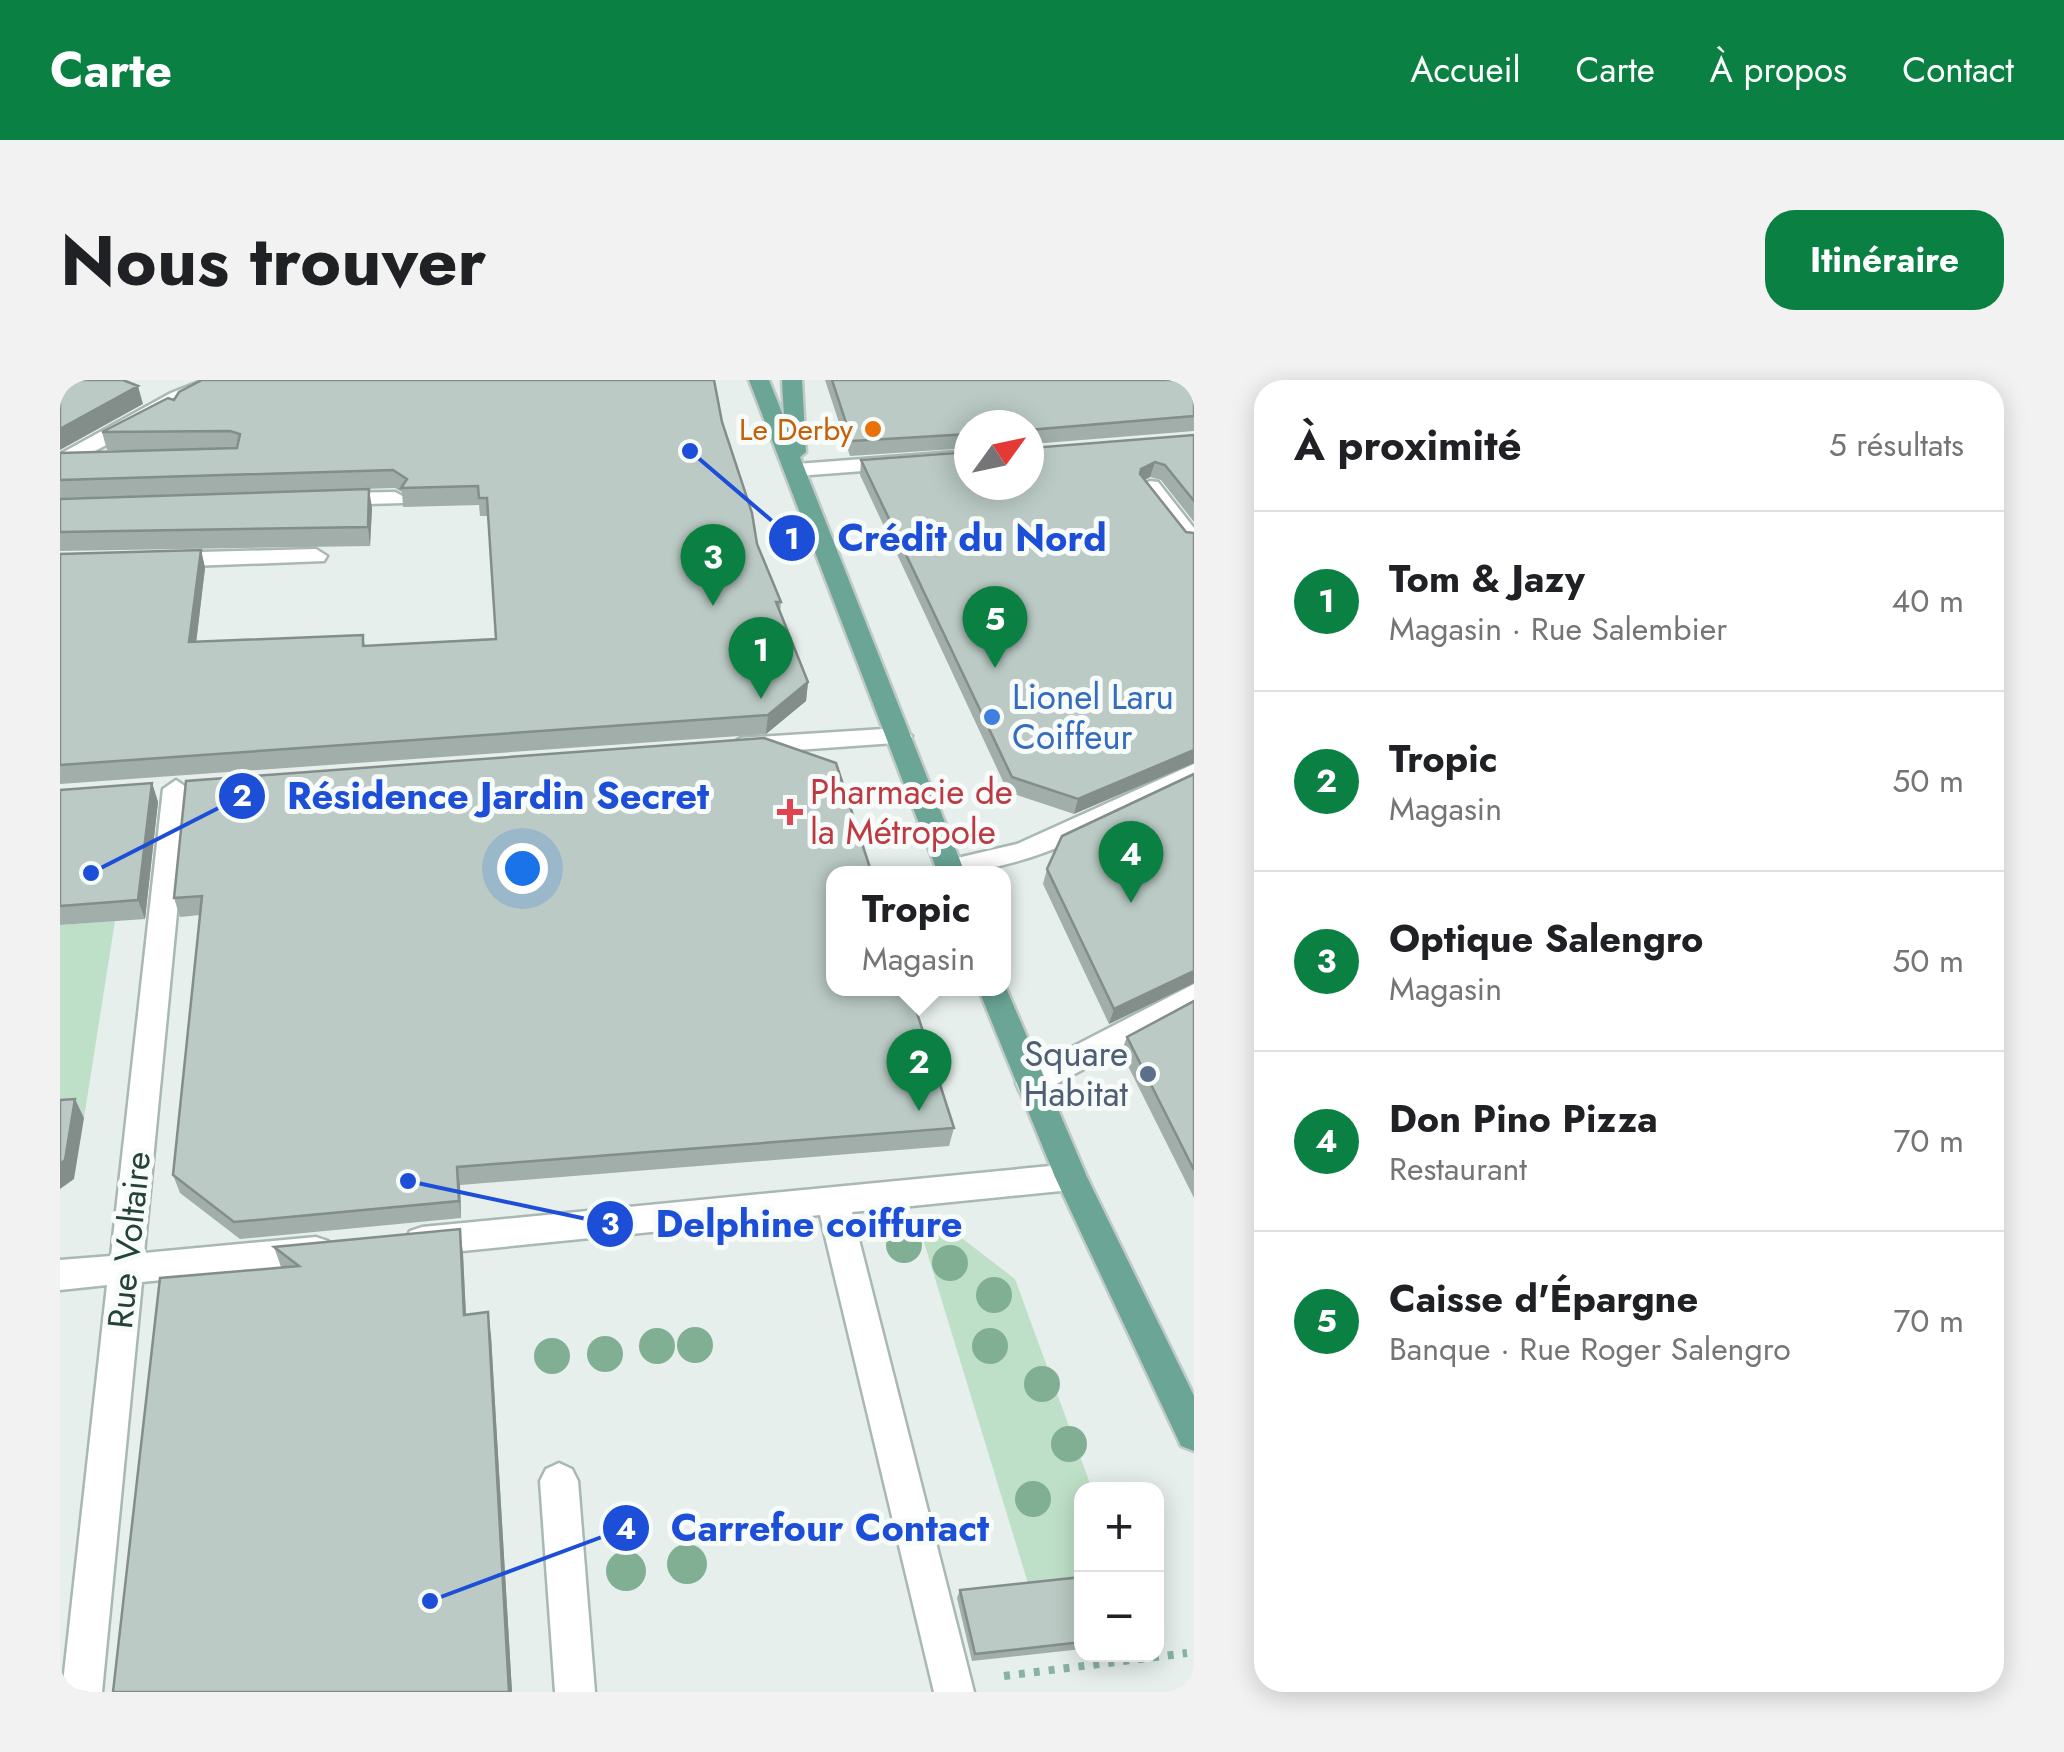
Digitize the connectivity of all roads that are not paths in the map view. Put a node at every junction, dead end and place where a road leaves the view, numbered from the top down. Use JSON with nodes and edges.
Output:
{"nodes":[{"id":1,"x":222,"y":380,"type":"edge"},
{"id":2,"x":759,"y":380,"type":"edge"},
{"id":3,"x":792,"y":380,"type":"edge"},
{"id":4,"x":954,"y":458,"type":"edge"},
{"id":5,"x":62,"y":462,"type":"edge"},
{"id":6,"x":103,"y":463,"type":"edge"},
{"id":7,"x":797,"y":470,"type":"junction"},
{"id":8,"x":1150,"y":487,"type":"edge"},
{"id":9,"x":395,"y":498,"type":"edge"},
{"id":10,"x":302,"y":500,"type":"edge"},
{"id":11,"x":1192,"y":540,"type":"edge"},
{"id":12,"x":316,"y":556,"type":"edge"},
{"id":13,"x":139,"y":560,"type":"edge"},
{"id":14,"x":899,"y":736,"type":"junction"},
{"id":15,"x":706,"y":749,"type":"edge"},
{"id":16,"x":1194,"y":773,"type":"edge"},
{"id":17,"x":176,"y":788,"type":"edge"},
{"id":18,"x":949,"y":866,"type":"edge"},
{"id":19,"x":973,"y":866,"type":"edge"},
{"id":20,"x":1194,"y":995,"type":"edge"},
{"id":21,"x":995,"y":996,"type":"edge"},
{"id":22,"x":1031,"y":1083,"type":"junction"},
{"id":23,"x":1070,"y":1177,"type":"junction"},
{"id":24,"x":833,"y":1200,"type":"junction"},
{"id":25,"x":381,"y":1245,"type":"edge"},
{"id":26,"x":342,"y":1248,"type":"edge"},
{"id":27,"x":126,"y":1270,"type":"junction"},
{"id":28,"x":60,"y":1275,"type":"edge"},
{"id":29,"x":1184,"y":1391,"type":"edge"},
{"id":30,"x":1194,"y":1434,"type":"edge"},
{"id":31,"x":559,"y":1481,"type":"dead end"},
{"id":32,"x":953,"y":1687,"type":"edge"},
{"id":33,"x":82,"y":1692,"type":"edge"},
{"id":34,"x":576,"y":1692,"type":"edge"}],
"edges":[{"from":1,"to":5,"type":"street"},
{"from":2,"to":7,"type":"main road"},
{"from":3,"to":7,"type":"main road"},
{"from":4,"to":7,"type":"street"},
{"from":5,"to":6,"type":"street"},
{"from":7,"to":14,"type":"main road"},
{"from":8,"to":11,"type":"street"},
{"from":9,"to":10,"type":"street"},
{"from":12,"to":13,"type":"street"},
{"from":14,"to":15,"type":"street"},
{"from":14,"to":18,"type":"main road"},
{"from":16,"to":19,"type":"street"},
{"from":17,"to":27,"type":"street","name":"Rue Voltaire"},
{"from":20,"to":22,"type":"street"},
{"from":21,"to":22,"type":"main road"},
{"from":22,"to":23,"type":"main road"},
{"from":23,"to":24,"type":"street"},
{"from":23,"to":29,"type":"main road"},
{"from":24,"to":25,"type":"street"},
{"from":24,"to":32,"type":"street"},
{"from":26,"to":27,"type":"street"},
{"from":27,"to":28,"type":"street"},
{"from":27,"to":33,"type":"street","name":"Rue Voltaire"},
{"from":29,"to":30,"type":"main road"},
{"from":31,"to":34,"type":"street"}]}
